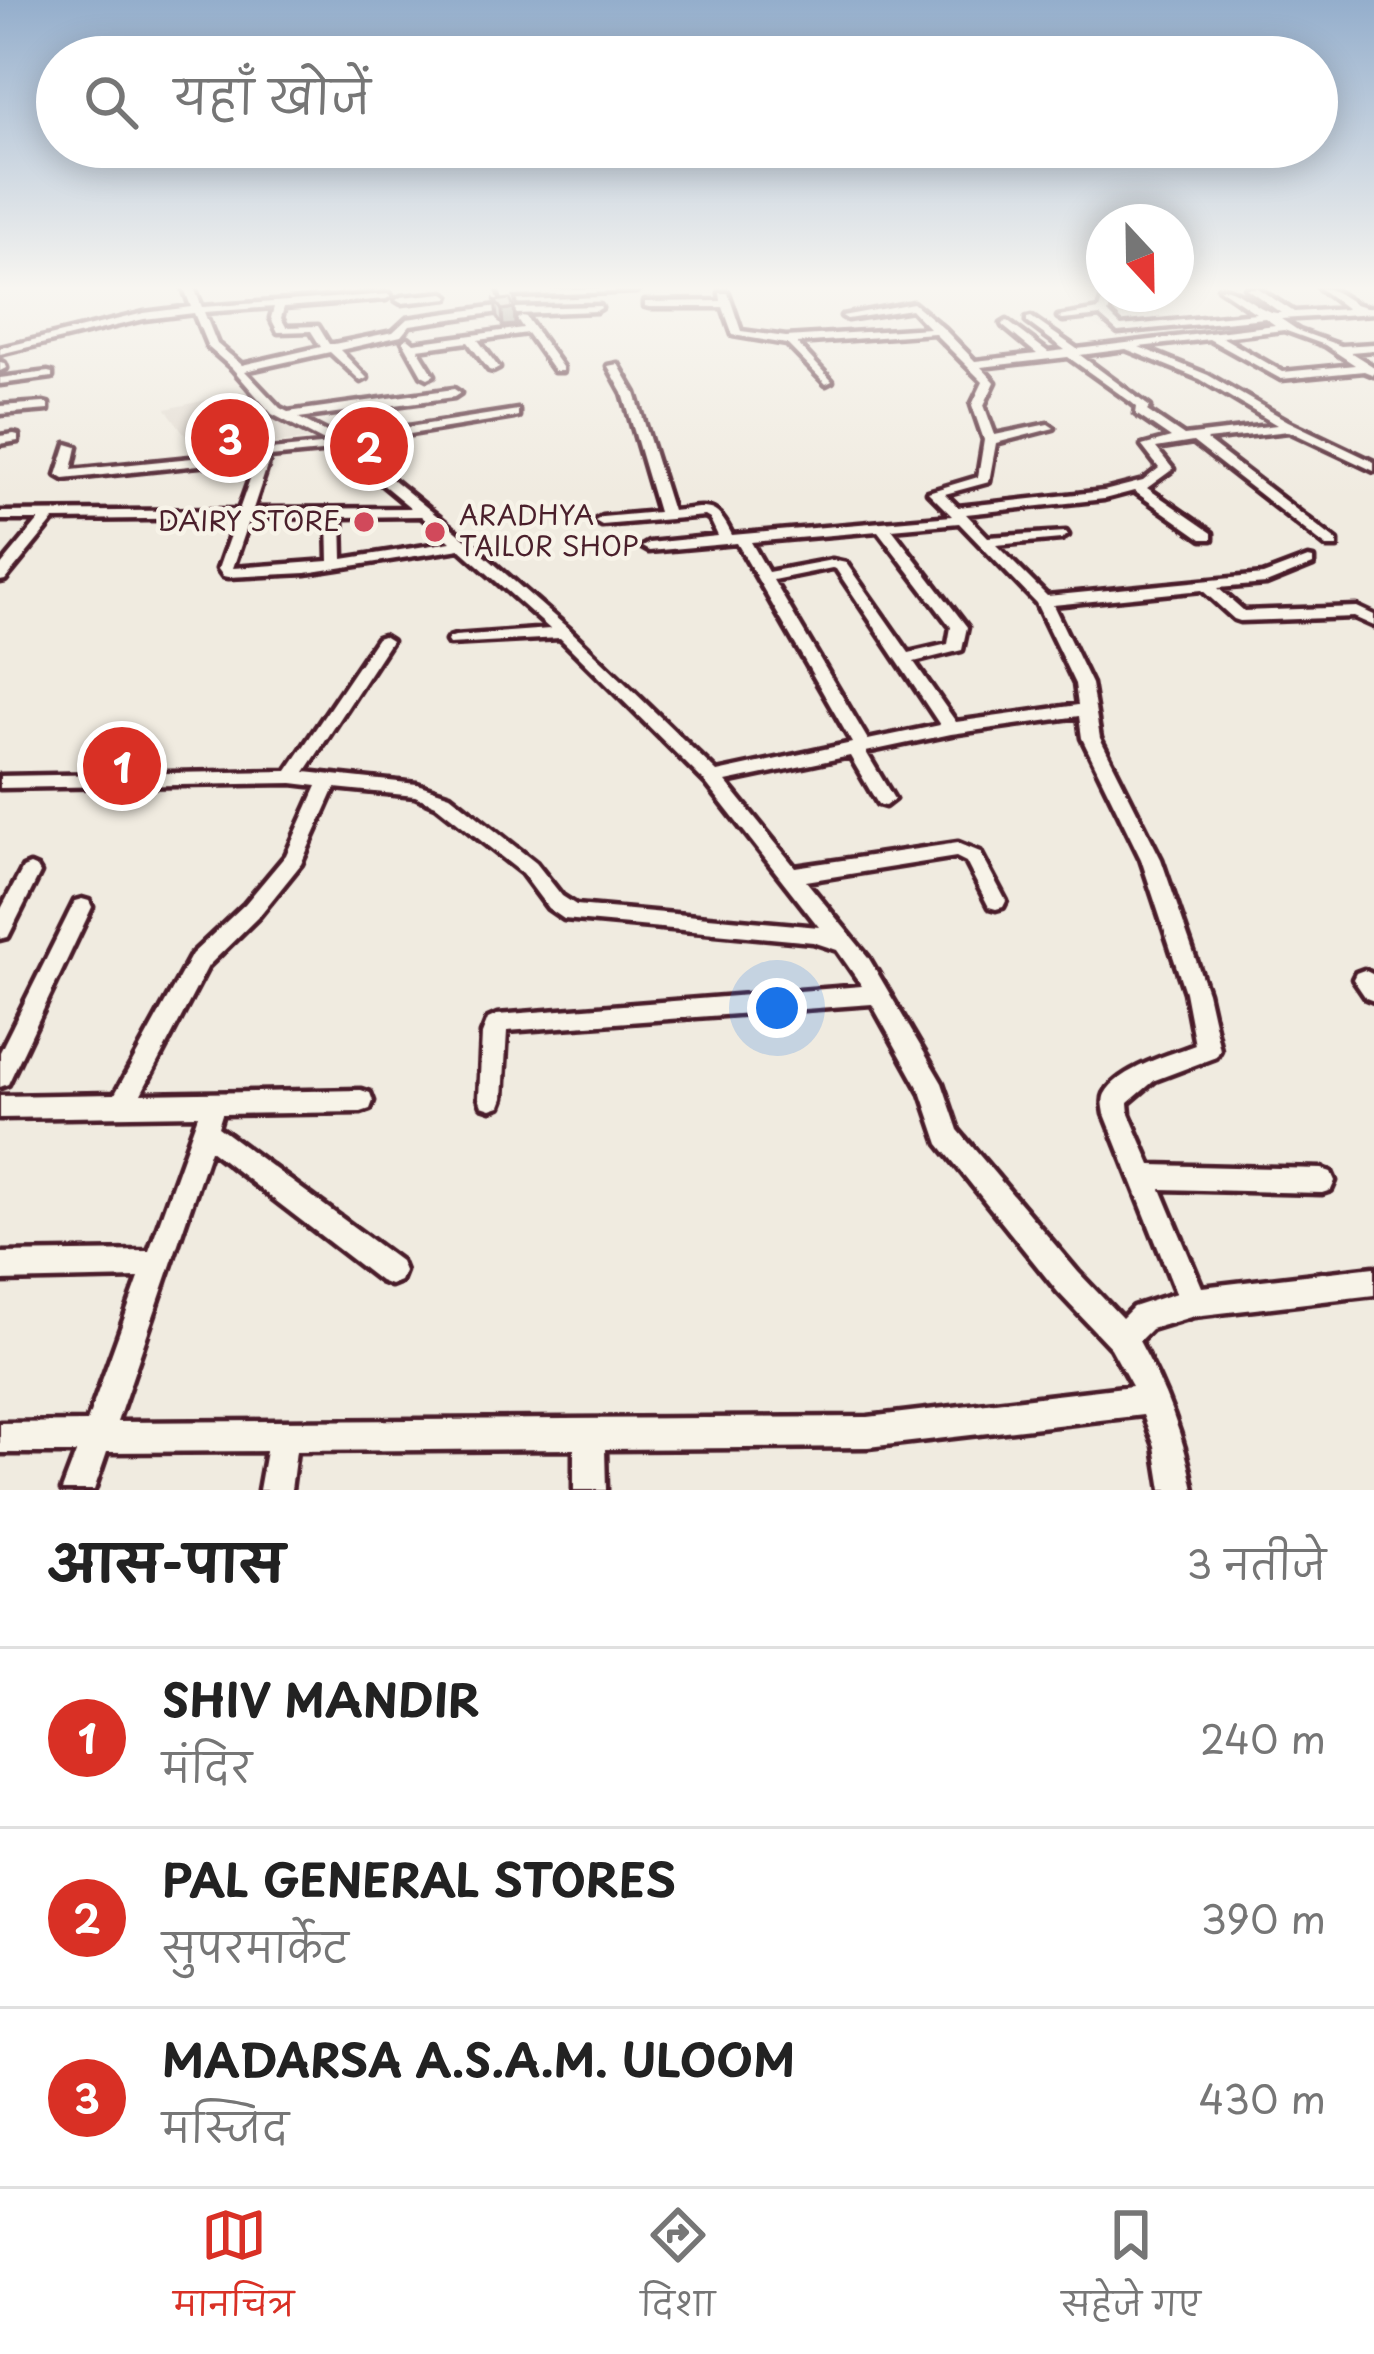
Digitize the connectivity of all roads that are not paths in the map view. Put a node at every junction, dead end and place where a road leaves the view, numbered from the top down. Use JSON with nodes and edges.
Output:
{"nodes":[{"id":1,"x":227,"y":358,"type":"edge"},
{"id":2,"x":283,"y":358,"type":"edge"},
{"id":3,"x":339,"y":358,"type":"edge"},
{"id":4,"x":417,"y":358,"type":"edge"},
{"id":5,"x":485,"y":358,"type":"edge"},
{"id":6,"x":549,"y":358,"type":"edge"},
{"id":7,"x":804,"y":358,"type":"edge"},
{"id":8,"x":965,"y":358,"type":"edge"},
{"id":9,"x":1033,"y":358,"type":"edge"},
{"id":10,"x":1077,"y":358,"type":"edge"},
{"id":11,"x":1151,"y":358,"type":"edge"},
{"id":12,"x":1249,"y":358,"type":"edge"},
{"id":13,"x":972,"y":365,"type":"junction"},
{"id":14,"x":614,"y":366,"type":"dead end"},
{"id":15,"x":238,"y":367,"type":"junction"},
{"id":16,"x":493,"y":368,"type":"dead end"},
{"id":17,"x":558,"y":369,"type":"dead end"},
{"id":18,"x":1370,"y":370,"type":"edge"},
{"id":19,"x":48,"y":375,"type":"dead end"},
{"id":20,"x":428,"y":376,"type":"dead end"},
{"id":21,"x":361,"y":378,"type":"dead end"},
{"id":22,"x":0,"y":381,"type":"edge"},
{"id":23,"x":826,"y":381,"type":"dead end"},
{"id":24,"x":454,"y":393,"type":"dead end"},
{"id":25,"x":44,"y":407,"type":"dead end"},
{"id":26,"x":0,"y":410,"type":"edge"},
{"id":27,"x":514,"y":413,"type":"dead end"},
{"id":28,"x":285,"y":416,"type":"junction"},
{"id":29,"x":1290,"y":427,"type":"junction"},
{"id":30,"x":1048,"y":428,"type":"dead end"},
{"id":31,"x":1188,"y":439,"type":"junction"},
{"id":32,"x":990,"y":440,"type":"junction"},
{"id":33,"x":340,"y":444,"type":"junction"},
{"id":34,"x":71,"y":447,"type":"dead end"},
{"id":35,"x":264,"y":457,"type":"junction"},
{"id":36,"x":1374,"y":467,"type":"edge"},
{"id":37,"x":1138,"y":488,"type":"junction"},
{"id":38,"x":424,"y":512,"type":"junction"},
{"id":39,"x":335,"y":514,"type":"junction"},
{"id":40,"x":958,"y":514,"type":"junction"},
{"id":41,"x":244,"y":515,"type":"junction"},
{"id":42,"x":666,"y":515,"type":"junction"},
{"id":43,"x":0,"y":516,"type":"edge"},
{"id":44,"x":50,"y":516,"type":"junction"},
{"id":45,"x":602,"y":521,"type":"dead end"},
{"id":46,"x":882,"y":526,"type":"junction"},
{"id":47,"x":1061,"y":535,"type":"dead end"},
{"id":48,"x":1207,"y":536,"type":"dead end"},
{"id":49,"x":735,"y":540,"type":"junction"},
{"id":50,"x":987,"y":541,"type":"junction"},
{"id":51,"x":463,"y":544,"type":"junction"},
{"id":52,"x":1332,"y":544,"type":"dead end"},
{"id":53,"x":650,"y":547,"type":"dead end"},
{"id":54,"x":1309,"y":562,"type":"dead end"},
{"id":55,"x":336,"y":565,"type":"junction"},
{"id":56,"x":0,"y":577,"type":"edge"},
{"id":57,"x":764,"y":577,"type":"junction"},
{"id":58,"x":1207,"y":586,"type":"junction"},
{"id":59,"x":1043,"y":601,"type":"junction"},
{"id":60,"x":1374,"y":621,"type":"edge"},
{"id":61,"x":564,"y":633,"type":"junction"},
{"id":62,"x":382,"y":641,"type":"dead end"},
{"id":63,"x":455,"y":641,"type":"dead end"},
{"id":64,"x":905,"y":659,"type":"junction"},
{"id":65,"x":1084,"y":710,"type":"junction"},
{"id":66,"x":952,"y":728,"type":"junction"},
{"id":67,"x":859,"y":748,"type":"junction"},
{"id":68,"x":292,"y":777,"type":"junction"},
{"id":69,"x":713,"y":779,"type":"junction"},
{"id":70,"x":329,"y":781,"type":"junction"},
{"id":71,"x":0,"y":782,"type":"edge"},
{"id":72,"x":885,"y":799,"type":"dead end"},
{"id":73,"x":30,"y":873,"type":"dead end"},
{"id":74,"x":788,"y":876,"type":"junction"},
{"id":75,"x":996,"y":901,"type":"dead end"},
{"id":76,"x":82,"y":908,"type":"dead end"},
{"id":77,"x":0,"y":931,"type":"edge"},
{"id":78,"x":841,"y":944,"type":"junction"},
{"id":79,"x":878,"y":994,"type":"junction"},
{"id":80,"x":0,"y":1077,"type":"edge"},
{"id":81,"x":491,"y":1098,"type":"dead end"},
{"id":82,"x":361,"y":1101,"type":"dead end"},
{"id":83,"x":122,"y":1105,"type":"junction"},
{"id":84,"x":3,"y":1114,"type":"edge"},
{"id":85,"x":209,"y":1117,"type":"junction"},
{"id":86,"x":1142,"y":1178,"type":"junction"},
{"id":87,"x":1322,"y":1181,"type":"dead end"},
{"id":88,"x":157,"y":1264,"type":"junction"},
{"id":89,"x":0,"y":1267,"type":"edge"},
{"id":90,"x":390,"y":1271,"type":"dead end"},
{"id":91,"x":1374,"y":1281,"type":"edge"},
{"id":92,"x":1194,"y":1302,"type":"junction"},
{"id":93,"x":1121,"y":1338,"type":"junction"},
{"id":94,"x":1152,"y":1399,"type":"junction"},
{"id":95,"x":97,"y":1437,"type":"junction"},
{"id":96,"x":283,"y":1437,"type":"junction"},
{"id":97,"x":589,"y":1437,"type":"junction"},
{"id":98,"x":0,"y":1438,"type":"edge"},
{"id":99,"x":78,"y":1490,"type":"edge"},
{"id":100,"x":274,"y":1490,"type":"edge"},
{"id":101,"x":590,"y":1490,"type":"edge"},
{"id":102,"x":1178,"y":1490,"type":"edge"}],
"edges":[{"from":1,"to":15,"type":"street"},
{"from":2,"to":15,"type":"street"},
{"from":3,"to":21,"type":"street"},
{"from":4,"to":20,"type":"street"},
{"from":5,"to":16,"type":"street"},
{"from":6,"to":17,"type":"street"},
{"from":7,"to":23,"type":"street"},
{"from":8,"to":13,"type":"street"},
{"from":9,"to":13,"type":"street"},
{"from":10,"to":31,"type":"street"},
{"from":11,"to":29,"type":"street"},
{"from":12,"to":18,"type":"street"},
{"from":13,"to":32,"type":"street"},
{"from":14,"to":42,"type":"street"},
{"from":15,"to":28,"type":"street"},
{"from":19,"to":22,"type":"street"},
{"from":24,"to":28,"type":"street"},
{"from":25,"to":26,"type":"street"},
{"from":27,"to":33,"type":"street"},
{"from":28,"to":33,"type":"street"},
{"from":29,"to":31,"type":"street"},
{"from":29,"to":36,"type":"street"},
{"from":30,"to":32,"type":"street"},
{"from":31,"to":37,"type":"street"},
{"from":31,"to":52,"type":"street"},
{"from":32,"to":40,"type":"street"},
{"from":33,"to":35,"type":"street"},
{"from":33,"to":38,"type":"street"},
{"from":34,"to":35,"type":"street"},
{"from":35,"to":41,"type":"street"},
{"from":37,"to":40,"type":"street"},
{"from":37,"to":48,"type":"street"},
{"from":38,"to":39,"type":"street"},
{"from":38,"to":51,"type":"street"},
{"from":39,"to":41,"type":"street"},
{"from":39,"to":55,"type":"street"},
{"from":40,"to":46,"type":"street"},
{"from":40,"to":50,"type":"street"},
{"from":41,"to":44,"type":"street"},
{"from":41,"to":55,"type":"street"},
{"from":42,"to":45,"type":"street"},
{"from":42,"to":49,"type":"street"},
{"from":43,"to":44,"type":"street"},
{"from":44,"to":56,"type":"street"},
{"from":46,"to":49,"type":"street"},
{"from":46,"to":64,"type":"street"},
{"from":47,"to":50,"type":"street"},
{"from":49,"to":53,"type":"street"},
{"from":49,"to":57,"type":"street"},
{"from":50,"to":59,"type":"street"},
{"from":51,"to":55,"type":"street"},
{"from":51,"to":61,"type":"street"},
{"from":54,"to":58,"type":"street"},
{"from":57,"to":64,"type":"street"},
{"from":57,"to":67,"type":"street"},
{"from":58,"to":59,"type":"street"},
{"from":58,"to":60,"type":"street"},
{"from":59,"to":65,"type":"street"},
{"from":61,"to":63,"type":"street"},
{"from":61,"to":69,"type":"street"},
{"from":62,"to":68,"type":"street"},
{"from":64,"to":66,"type":"street"},
{"from":65,"to":66,"type":"street"},
{"from":65,"to":86,"type":"street"},
{"from":66,"to":67,"type":"street"},
{"from":67,"to":69,"type":"street"},
{"from":67,"to":72,"type":"street"},
{"from":68,"to":70,"type":"street"},
{"from":68,"to":71,"type":"street"},
{"from":69,"to":74,"type":"street"},
{"from":70,"to":78,"type":"street"},
{"from":70,"to":83,"type":"street"},
{"from":73,"to":77,"type":"street"},
{"from":74,"to":75,"type":"street"},
{"from":74,"to":78,"type":"street"},
{"from":76,"to":80,"type":"street"},
{"from":78,"to":79,"type":"street"},
{"from":79,"to":81,"type":"street"},
{"from":79,"to":93,"type":"street"},
{"from":82,"to":85,"type":"street"},
{"from":83,"to":84,"type":"street"},
{"from":83,"to":85,"type":"street"},
{"from":85,"to":88,"type":"street"},
{"from":85,"to":90,"type":"street"},
{"from":86,"to":87,"type":"street"},
{"from":86,"to":92,"type":"street"},
{"from":88,"to":89,"type":"street"},
{"from":88,"to":95,"type":"street"},
{"from":91,"to":92,"type":"street"},
{"from":92,"to":93,"type":"street"},
{"from":93,"to":94,"type":"street"},
{"from":94,"to":97,"type":"street"},
{"from":94,"to":102,"type":"street"},
{"from":95,"to":96,"type":"street"},
{"from":95,"to":98,"type":"street"},
{"from":95,"to":99,"type":"street"},
{"from":96,"to":97,"type":"street"},
{"from":96,"to":100,"type":"street"},
{"from":97,"to":101,"type":"street"}]}
